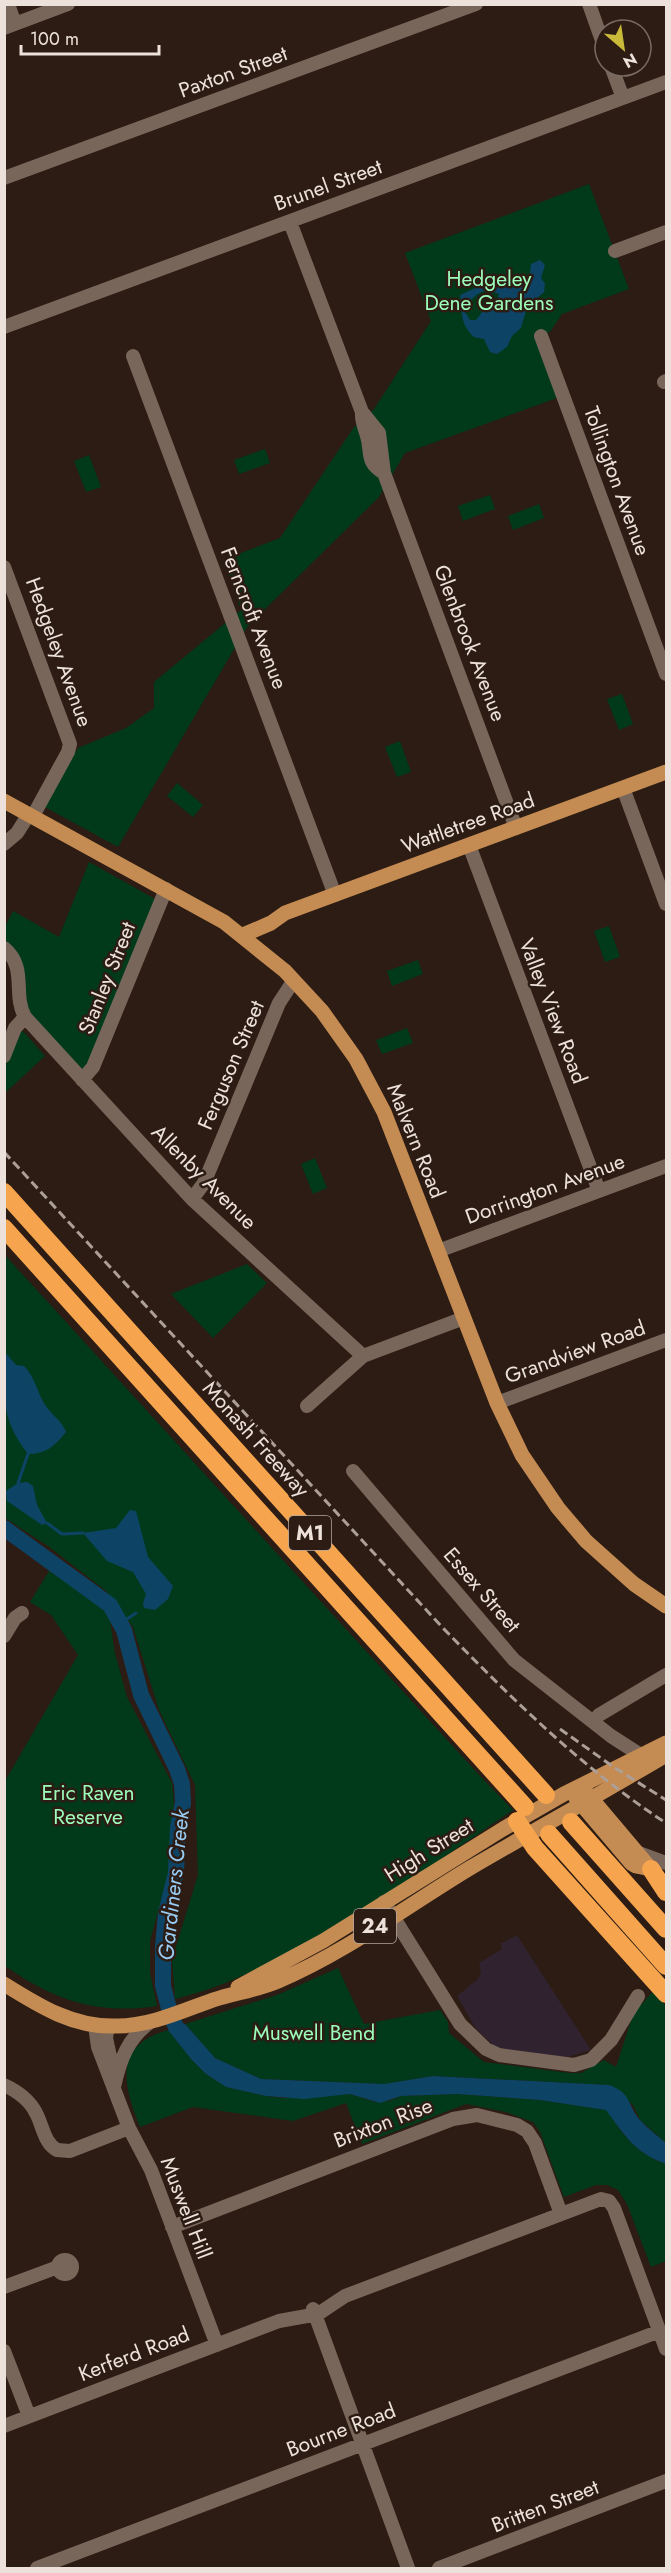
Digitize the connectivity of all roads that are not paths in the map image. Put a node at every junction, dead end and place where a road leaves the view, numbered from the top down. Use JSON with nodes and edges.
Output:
{"nodes":[{"id":1,"x":8,"y":4,"type":"edge"},
{"id":2,"x":68,"y":4,"type":"edge"},
{"id":3,"x":476,"y":4,"type":"edge"},
{"id":4,"x":10,"y":26,"type":"edge"},
{"id":5,"x":616,"y":78,"type":"edge"},
{"id":6,"x":666,"y":82,"type":"edge"},
{"id":7,"x":623,"y":98,"type":"junction"},
{"id":8,"x":4,"y":178,"type":"edge"},
{"id":9,"x":290,"y":222,"type":"junction"},
{"id":10,"x":666,"y":232,"type":"edge"},
{"id":11,"x":615,"y":251,"type":"dead end"},
{"id":12,"x":4,"y":327,"type":"edge"},
{"id":13,"x":541,"y":336,"type":"dead end"},
{"id":14,"x":133,"y":356,"type":"dead end"},
{"id":15,"x":4,"y":567,"type":"edge"},
{"id":16,"x":666,"y":674,"type":"edge"},
{"id":17,"x":666,"y":772,"type":"edge"},
{"id":18,"x":623,"y":788,"type":"junction"},
{"id":19,"x":4,"y":801,"type":"edge"},
{"id":20,"x":31,"y":815,"type":"junction"},
{"id":21,"x":516,"y":828,"type":"junction"},
{"id":22,"x":4,"y":844,"type":"edge"},
{"id":23,"x":469,"y":845,"type":"junction"},
{"id":24,"x":166,"y":889,"type":"junction"},
{"id":25,"x":335,"y":895,"type":"junction"},
{"id":26,"x":666,"y":904,"type":"edge"},
{"id":27,"x":237,"y":931,"type":"junction"},
{"id":28,"x":4,"y":948,"type":"edge"},
{"id":29,"x":294,"y":980,"type":"junction"},
{"id":30,"x":25,"y":1017,"type":"junction"},
{"id":31,"x":4,"y":1056,"type":"edge"},
{"id":32,"x":82,"y":1080,"type":"junction"},
{"id":33,"x":666,"y":1166,"type":"edge"},
{"id":34,"x":599,"y":1191,"type":"junction"},
{"id":35,"x":4,"y":1192,"type":"edge"},
{"id":36,"x":192,"y":1199,"type":"junction"},
{"id":37,"x":4,"y":1228,"type":"edge"},
{"id":38,"x":438,"y":1251,"type":"junction"},
{"id":39,"x":465,"y":1318,"type":"junction"},
{"id":40,"x":665,"y":1344,"type":"edge"},
{"id":41,"x":363,"y":1356,"type":"junction"},
{"id":42,"x":497,"y":1402,"type":"junction"},
{"id":43,"x":307,"y":1406,"type":"dead end"},
{"id":44,"x":353,"y":1471,"type":"dead end"},
{"id":45,"x":666,"y":1606,"type":"edge"},
{"id":46,"x":22,"y":1613,"type":"dead end"},
{"id":47,"x":4,"y":1636,"type":"edge"},
{"id":48,"x":666,"y":1676,"type":"edge"},
{"id":49,"x":593,"y":1722,"type":"junction"},
{"id":50,"x":611,"y":1736,"type":"junction"},
{"id":51,"x":666,"y":1743,"type":"edge"},
{"id":52,"x":666,"y":1755,"type":"edge"},
{"id":53,"x":642,"y":1756,"type":"junction"},
{"id":54,"x":616,"y":1768,"type":"junction"},
{"id":55,"x":565,"y":1792,"type":"junction"},
{"id":56,"x":579,"y":1808,"type":"junction"},
{"id":57,"x":528,"y":1825,"type":"junction"},
{"id":58,"x":661,"y":1868,"type":"edge"},
{"id":59,"x":666,"y":1892,"type":"edge"},
{"id":60,"x":384,"y":1902,"type":"junction"},
{"id":61,"x":394,"y":1915,"type":"junction"},
{"id":62,"x":666,"y":1929,"type":"edge"},
{"id":63,"x":666,"y":1965,"type":"edge"},
{"id":64,"x":4,"y":1983,"type":"edge"},
{"id":65,"x":666,"y":1994,"type":"edge"},
{"id":66,"x":638,"y":1996,"type":"dead end"},
{"id":67,"x":216,"y":1999,"type":"junction"},
{"id":68,"x":156,"y":2020,"type":"junction"},
{"id":69,"x":101,"y":2026,"type":"junction"},
{"id":70,"x":4,"y":2085,"type":"edge"},
{"id":71,"x":114,"y":2087,"type":"junction"},
{"id":72,"x":129,"y":2128,"type":"junction"},
{"id":73,"x":561,"y":2214,"type":"junction"},
{"id":74,"x":172,"y":2227,"type":"junction"},
{"id":75,"x":58,"y":2267,"type":"dead end"},
{"id":76,"x":4,"y":2287,"type":"edge"},
{"id":77,"x":314,"y":2311,"type":"junction"},
{"id":78,"x":660,"y":2331,"type":"junction"},
{"id":79,"x":217,"y":2345,"type":"junction"},
{"id":80,"x":666,"y":2349,"type":"edge"},
{"id":81,"x":4,"y":2351,"type":"edge"},
{"id":82,"x":29,"y":2416,"type":"junction"},
{"id":83,"x":4,"y":2426,"type":"edge"},
{"id":84,"x":362,"y":2444,"type":"junction"},
{"id":85,"x":666,"y":2481,"type":"edge"},
{"id":86,"x":36,"y":2568,"type":"edge"},
{"id":87,"x":408,"y":2568,"type":"edge"},
{"id":88,"x":439,"y":2568,"type":"edge"}],
"edges":[{"from":1,"to":4,"type":"street"},
{"from":2,"to":4,"type":"street"},
{"from":3,"to":8,"type":"street","name":"Paxton Street"},
{"from":5,"to":7,"type":"street"},
{"from":6,"to":7,"type":"street","name":"Brunel Street"},
{"from":7,"to":9,"type":"street","name":"Brunel Street"},
{"from":9,"to":12,"type":"street","name":"Brunel Street"},
{"from":9,"to":21,"type":"street","name":"Glenbrook Avenue"},
{"from":10,"to":11,"type":"street"},
{"from":13,"to":16,"type":"street","name":"Tollington Avenue"},
{"from":14,"to":25,"type":"street","name":"Ferncroft Avenue"},
{"from":15,"to":20,"type":"street","name":"Hedgeley Avenue"},
{"from":17,"to":18,"type":"main road","name":"Wattletree Road"},
{"from":18,"to":21,"type":"main road","name":"Wattletree Road"},
{"from":18,"to":26,"type":"street"},
{"from":19,"to":20,"type":"main road","name":"Malvern Road"},
{"from":20,"to":22,"type":"street","name":"Hedgeley Avenue"},
{"from":20,"to":24,"type":"main road","name":"Malvern Road"},
{"from":21,"to":23,"type":"main road","name":"Wattletree Road"},
{"from":23,"to":25,"type":"main road","name":"Wattletree Road"},
{"from":23,"to":34,"type":"street","name":"Valley View Road"},
{"from":24,"to":27,"type":"main road","name":"Malvern Road"},
{"from":24,"to":32,"type":"street","name":"Stanley Street"},
{"from":25,"to":27,"type":"main road","name":"Wattletree Road"},
{"from":27,"to":29,"type":"main road","name":"Malvern Road"},
{"from":28,"to":30,"type":"street"},
{"from":29,"to":36,"type":"street","name":"Ferguson Street"},
{"from":29,"to":38,"type":"main road","name":"Malvern Road"},
{"from":30,"to":31,"type":"street"},
{"from":30,"to":32,"type":"street","name":"Allenby Avenue"},
{"from":32,"to":36,"type":"street","name":"Allenby Avenue"},
{"from":33,"to":34,"type":"street","name":"Dorrington Avenue"},
{"from":34,"to":38,"type":"street","name":"Dorrington Avenue"},
{"from":35,"to":55,"type":"highway","name":"Monash Freeway","number":"M1"},
{"from":36,"to":41,"type":"street","name":"Allenby Avenue"},
{"from":37,"to":57,"type":"highway","number":"M1"},
{"from":38,"to":39,"type":"main road","name":"Malvern Road"},
{"from":39,"to":41,"type":"street"},
{"from":39,"to":42,"type":"main road","name":"Malvern Road"},
{"from":40,"to":42,"type":"street","name":"Grandview Road"},
{"from":41,"to":43,"type":"street"},
{"from":42,"to":45,"type":"main road","name":"Malvern Road"},
{"from":44,"to":49,"type":"street","name":"Essex Street"},
{"from":46,"to":47,"type":"street"},
{"from":48,"to":49,"type":"street"},
{"from":49,"to":50,"type":"street","name":"Essex Street"},
{"from":50,"to":53,"type":"street","name":"Essex Street"},
{"from":50,"to":54,"type":"street"},
{"from":51,"to":53,"type":"main road","name":"High Street","number":"24"},
{"from":52,"to":56,"type":"main road","name":"High Street","number":"24"},
{"from":53,"to":54,"type":"main road","name":"High Street","number":"24"},
{"from":54,"to":55,"type":"main road","name":"High Street","number":"24"},
{"from":55,"to":56,"type":"main road"},
{"from":55,"to":57,"type":"main road","name":"High Street","number":"24"},
{"from":56,"to":57,"type":"main road","name":"High Street","number":"24"},
{"from":56,"to":58,"type":"main road"},
{"from":56,"to":58,"type":"main road"},
{"from":56,"to":62,"type":"highway"},
{"from":57,"to":60,"type":"main road","name":"High Street","number":"24"},
{"from":57,"to":61,"type":"main road","name":"High Street","number":"24"},
{"from":57,"to":63,"type":"highway","number":"M1"},
{"from":57,"to":65,"type":"highway"},
{"from":58,"to":59,"type":"highway"},
{"from":60,"to":61,"type":"street"},
{"from":60,"to":67,"type":"main road","name":"High Street","number":"24"},
{"from":61,"to":66,"type":"street"},
{"from":61,"to":67,"type":"main road","name":"High Street","number":"24"},
{"from":64,"to":69,"type":"main road","name":"High Street","number":"24"},
{"from":67,"to":68,"type":"main road","name":"High Street","number":"24"},
{"from":68,"to":69,"type":"main road","name":"High Street","number":"24"},
{"from":68,"to":71,"type":"street"},
{"from":69,"to":71,"type":"street","name":"Muswell Hill"},
{"from":70,"to":72,"type":"street"},
{"from":71,"to":72,"type":"street","name":"Muswell Hill"},
{"from":72,"to":74,"type":"street","name":"Muswell Hill"},
{"from":73,"to":74,"type":"street","name":"Brixton Rise"},
{"from":73,"to":77,"type":"street","name":"Kerferd Road"},
{"from":73,"to":78,"type":"street","name":"Kerferd Road"},
{"from":74,"to":79,"type":"street","name":"Muswell Hill"},
{"from":75,"to":76,"type":"street"},
{"from":77,"to":79,"type":"street","name":"Kerferd Road"},
{"from":77,"to":84,"type":"street"},
{"from":78,"to":80,"type":"street"},
{"from":78,"to":84,"type":"street","name":"Bourne Road"},
{"from":79,"to":82,"type":"street","name":"Kerferd Road"},
{"from":81,"to":82,"type":"street"},
{"from":82,"to":83,"type":"street","name":"Kerferd Road"},
{"from":84,"to":86,"type":"street","name":"Bourne Road"},
{"from":84,"to":87,"type":"street"},
{"from":85,"to":88,"type":"street","name":"Britten Street"}]}
